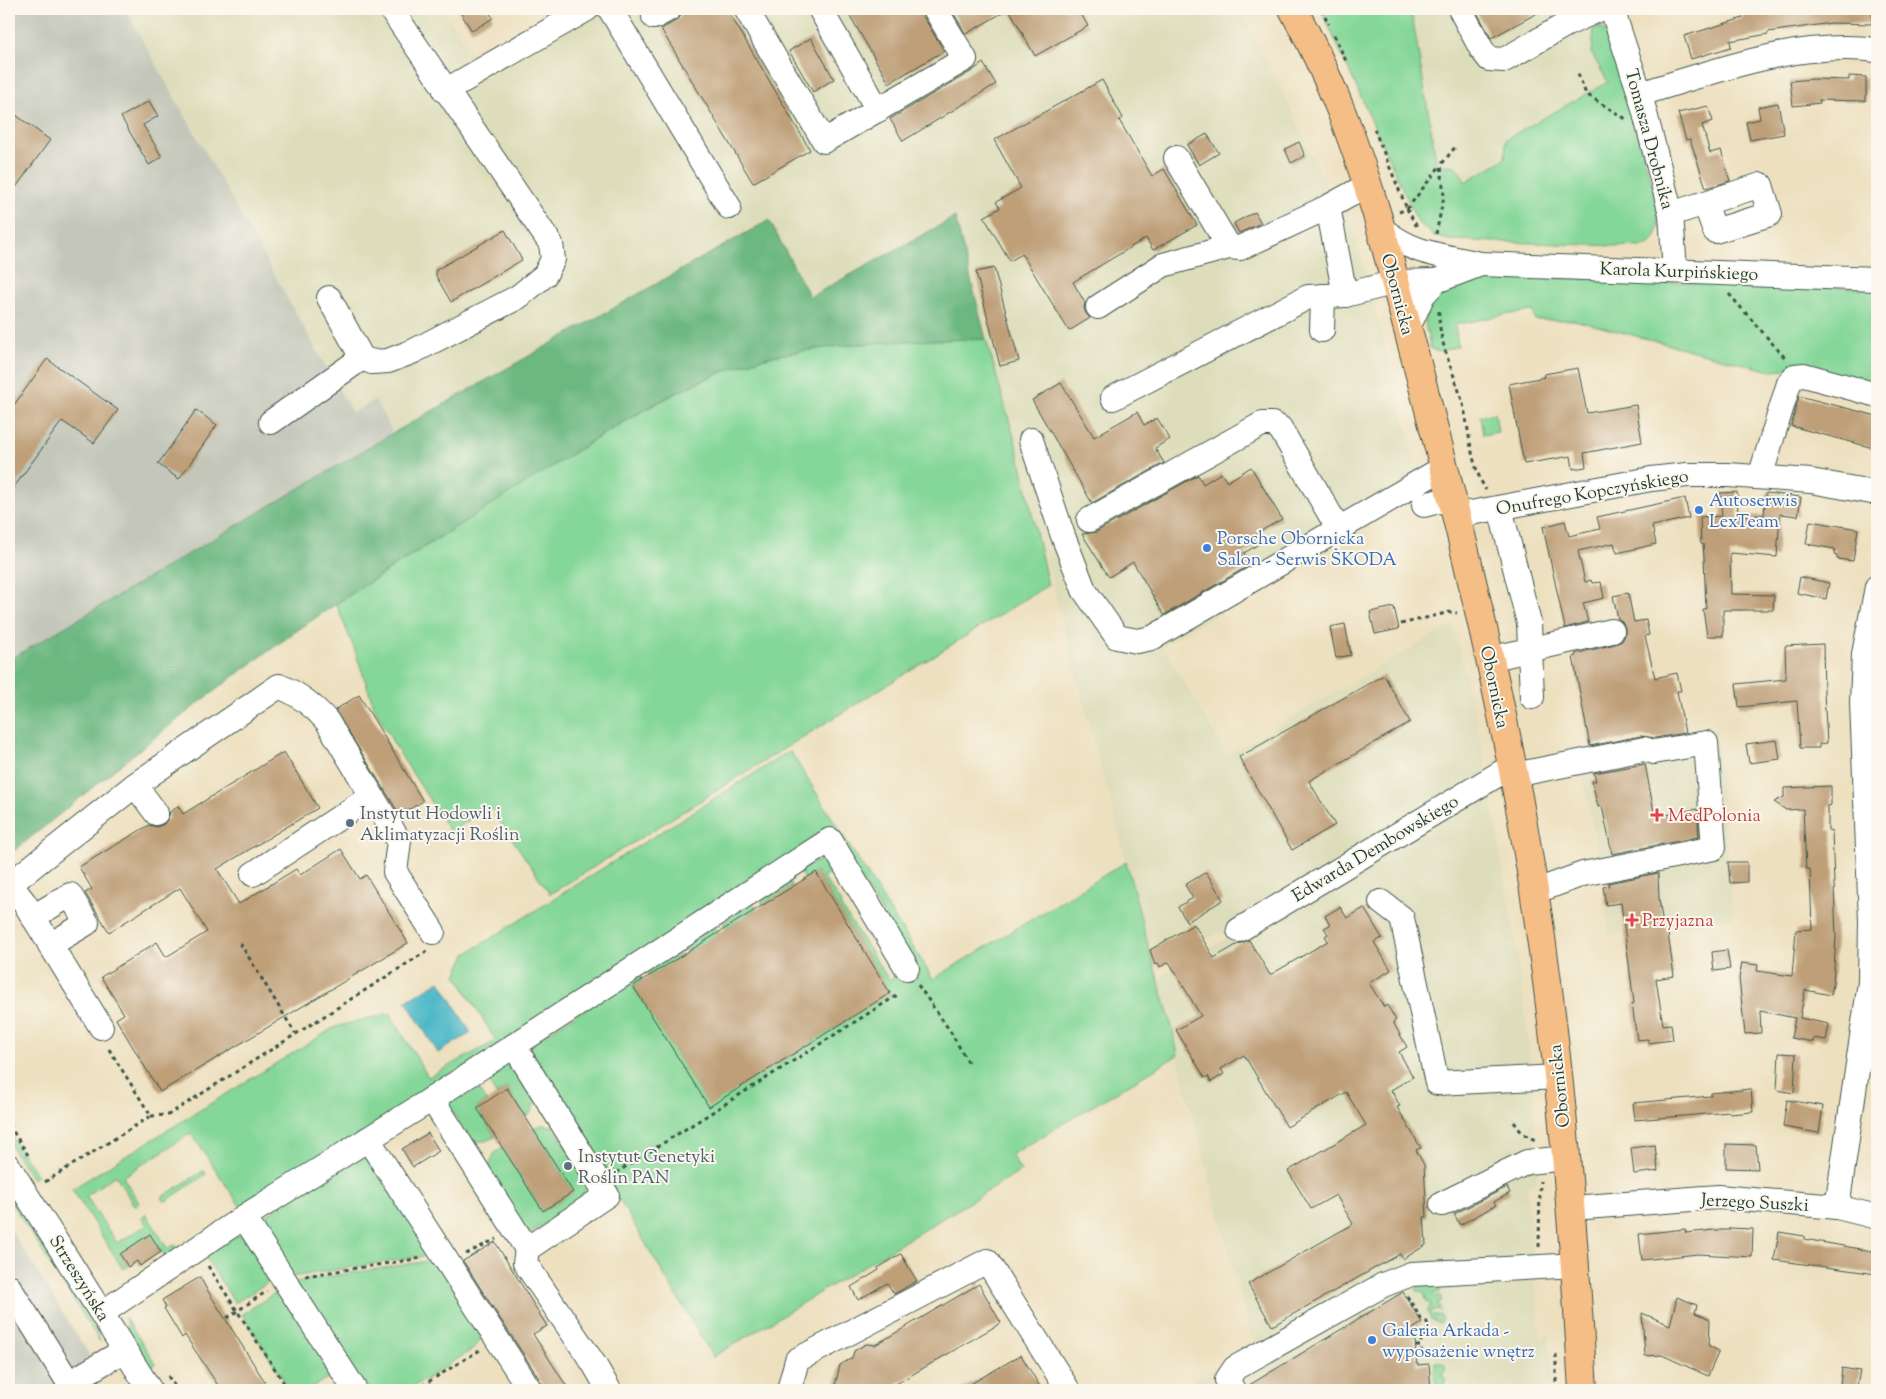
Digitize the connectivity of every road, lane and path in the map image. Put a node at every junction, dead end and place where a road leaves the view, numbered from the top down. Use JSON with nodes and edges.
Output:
{"nodes":[{"id":1,"x":391,"y":9,"type":"edge"},
{"id":2,"x":587,"y":9,"type":"edge"},
{"id":3,"x":610,"y":9,"type":"edge"},
{"id":4,"x":746,"y":9,"type":"edge"},
{"id":5,"x":820,"y":9,"type":"edge"},
{"id":6,"x":934,"y":9,"type":"edge"},
{"id":7,"x":1293,"y":9,"type":"edge"},
{"id":8,"x":1460,"y":9,"type":"edge"},
{"id":9,"x":1598,"y":10,"type":"edge"},
{"id":10,"x":1877,"y":50,"type":"edge"},
{"id":11,"x":1578,"y":74,"type":"dead end"},
{"id":12,"x":445,"y":91,"type":"junction"},
{"id":13,"x":1640,"y":94,"type":"junction"},
{"id":14,"x":878,"y":110,"type":"junction"},
{"id":15,"x":1630,"y":121,"type":"dead end"},
{"id":16,"x":1456,"y":146,"type":"dead end"},
{"id":17,"x":1176,"y":158,"type":"dead end"},
{"id":18,"x":1441,"y":165,"type":"junction"},
{"id":19,"x":1368,"y":185,"type":"junction"},
{"id":20,"x":1705,"y":203,"type":"dead end"},
{"id":21,"x":1328,"y":206,"type":"junction"},
{"id":22,"x":729,"y":207,"type":"dead end"},
{"id":23,"x":1407,"y":209,"type":"junction"},
{"id":24,"x":1671,"y":214,"type":"junction"},
{"id":25,"x":1379,"y":223,"type":"junction"},
{"id":26,"x":1427,"y":243,"type":"junction"},
{"id":27,"x":1229,"y":247,"type":"junction"},
{"id":28,"x":1482,"y":264,"type":"junction"},
{"id":29,"x":1675,"y":271,"type":"junction"},
{"id":30,"x":1877,"y":279,"type":"edge"},
{"id":31,"x":1436,"y":281,"type":"junction"},
{"id":32,"x":1396,"y":282,"type":"junction"},
{"id":33,"x":1334,"y":296,"type":"junction"},
{"id":34,"x":329,"y":298,"type":"dead end"},
{"id":35,"x":1440,"y":304,"type":"dead end"},
{"id":36,"x":1098,"y":307,"type":"dead end"},
{"id":37,"x":1408,"y":328,"type":"junction"},
{"id":38,"x":1322,"y":330,"type":"dead end"},
{"id":39,"x":362,"y":358,"type":"junction"},
{"id":40,"x":1877,"y":395,"type":"edge"},
{"id":41,"x":1113,"y":398,"type":"dead end"},
{"id":42,"x":271,"y":422,"type":"dead end"},
{"id":43,"x":1031,"y":440,"type":"dead end"},
{"id":44,"x":1443,"y":468,"type":"junction"},
{"id":45,"x":1760,"y":477,"type":"junction"},
{"id":46,"x":1877,"y":493,"type":"edge"},
{"id":47,"x":1424,"y":505,"type":"dead end"},
{"id":48,"x":1453,"y":507,"type":"junction"},
{"id":49,"x":1500,"y":512,"type":"junction"},
{"id":50,"x":1089,"y":520,"type":"dead end"},
{"id":51,"x":1338,"y":528,"type":"junction"},
{"id":52,"x":1877,"y":587,"type":"edge"},
{"id":53,"x":1458,"y":613,"type":"dead end"},
{"id":54,"x":1401,"y":624,"type":"dead end"},
{"id":55,"x":1612,"y":632,"type":"dead end"},
{"id":56,"x":1530,"y":650,"type":"junction"},
{"id":57,"x":1489,"y":659,"type":"junction"},
{"id":58,"x":1532,"y":697,"type":"dead end"},
{"id":59,"x":1513,"y":770,"type":"junction"},
{"id":60,"x":135,"y":785,"type":"junction"},
{"id":61,"x":372,"y":796,"type":"junction"},
{"id":62,"x":156,"y":813,"type":"dead end"},
{"id":63,"x":253,"y":874,"type":"dead end"},
{"id":64,"x":9,"y":885,"type":"edge"},
{"id":65,"x":1534,"y":892,"type":"junction"},
{"id":66,"x":1381,"y":902,"type":"dead end"},
{"id":67,"x":33,"y":916,"type":"junction"},
{"id":68,"x":1239,"y":930,"type":"dead end"},
{"id":69,"x":433,"y":932,"type":"joint"},
{"id":70,"x":240,"y":943,"type":"dead end"},
{"id":71,"x":50,"y":945,"type":"junction"},
{"id":72,"x":907,"y":968,"type":"joint"},
{"id":73,"x":899,"y":994,"type":"dead end"},
{"id":74,"x":101,"y":1027,"type":"joint"},
{"id":75,"x":295,"y":1033,"type":"junction"},
{"id":76,"x":514,"y":1046,"type":"junction"},
{"id":77,"x":969,"y":1064,"type":"dead end"},
{"id":78,"x":1559,"y":1077,"type":"junction"},
{"id":79,"x":432,"y":1099,"type":"junction"},
{"id":80,"x":151,"y":1116,"type":"junction"},
{"id":81,"x":368,"y":1139,"type":"junction"},
{"id":82,"x":1567,"y":1158,"type":"junction"},
{"id":83,"x":9,"y":1166,"type":"edge"},
{"id":84,"x":45,"y":1182,"type":"dead end"},
{"id":85,"x":600,"y":1183,"type":"junction"},
{"id":86,"x":1442,"y":1204,"type":"dead end"},
{"id":87,"x":1837,"y":1207,"type":"junction"},
{"id":88,"x":1572,"y":1208,"type":"junction"},
{"id":89,"x":244,"y":1217,"type":"junction"},
{"id":90,"x":1877,"y":1217,"type":"edge"},
{"id":91,"x":521,"y":1239,"type":"junction"},
{"id":92,"x":197,"y":1248,"type":"junction"},
{"id":93,"x":445,"y":1259,"type":"junction"},
{"id":94,"x":1576,"y":1265,"type":"junction"},
{"id":95,"x":284,"y":1279,"type":"junction"},
{"id":96,"x":1409,"y":1285,"type":"junction"},
{"id":97,"x":9,"y":1287,"type":"edge"},
{"id":98,"x":237,"y":1311,"type":"junction"},
{"id":99,"x":102,"y":1313,"type":"junction"},
{"id":100,"x":227,"y":1318,"type":"dead end"},
{"id":101,"x":497,"y":1339,"type":"junction"},
{"id":102,"x":1416,"y":1346,"type":"dead end"},
{"id":103,"x":1421,"y":1346,"type":"junction"},
{"id":104,"x":125,"y":1350,"type":"junction"},
{"id":105,"x":1469,"y":1351,"type":"dead end"},
{"id":106,"x":284,"y":1383,"type":"dead end"},
{"id":107,"x":60,"y":1387,"type":"edge"},
{"id":108,"x":150,"y":1390,"type":"edge"},
{"id":109,"x":355,"y":1390,"type":"edge"},
{"id":110,"x":415,"y":1390,"type":"edge"},
{"id":111,"x":530,"y":1390,"type":"edge"},
{"id":112,"x":609,"y":1390,"type":"edge"},
{"id":113,"x":789,"y":1390,"type":"edge"},
{"id":114,"x":1068,"y":1390,"type":"edge"},
{"id":115,"x":1233,"y":1390,"type":"edge"},
{"id":116,"x":1583,"y":1390,"type":"edge"}],
"edges":[{"from":1,"to":12,"type":"street"},
{"from":2,"to":12,"type":"street"},
{"from":3,"to":22,"type":"street"},
{"from":4,"to":14,"type":"street"},
{"from":5,"to":14,"type":"street"},
{"from":6,"to":14,"type":"street"},
{"from":7,"to":19,"type":"main road","name":"Obornicka"},
{"from":8,"to":9,"type":"street"},
{"from":9,"to":13,"type":"street","name":"Tomasza Drobnika"},
{"from":10,"to":13,"type":"street"},
{"from":11,"to":15,"type":"path"},
{"from":12,"to":39,"type":"street"},
{"from":13,"to":24,"type":"street","name":"Tomasza Drobnika"},
{"from":16,"to":18,"type":"path"},
{"from":17,"to":27,"type":"street"},
{"from":18,"to":23,"type":"path"},
{"from":18,"to":26,"type":"path"},
{"from":19,"to":21,"type":"street"},
{"from":19,"to":25,"type":"main road","name":"Obornicka"},
{"from":20,"to":24,"type":"street"},
{"from":21,"to":27,"type":"street"},
{"from":21,"to":33,"type":"street"},
{"from":23,"to":25,"type":"path"},
{"from":23,"to":26,"type":"path"},
{"from":24,"to":29,"type":"street","name":"Tomasza Drobnika"},
{"from":25,"to":26,"type":"street","name":"Karola Kurpińskiego"},
{"from":25,"to":32,"type":"main road","name":"Obornicka"},
{"from":26,"to":28,"type":"street","name":"Karola Kurpińskiego"},
{"from":26,"to":32,"type":"street"},
{"from":27,"to":36,"type":"street"},
{"from":28,"to":29,"type":"street","name":"Karola Kurpińskiego"},
{"from":28,"to":31,"type":"street","name":"Karola Kurpińskiego"},
{"from":29,"to":30,"type":"street","name":"Karola Kurpińskiego"},
{"from":31,"to":32,"type":"street","name":"Karola Kurpińskiego"},
{"from":31,"to":37,"type":"street"},
{"from":32,"to":33,"type":"street","name":"Karola Kurpińskiego"},
{"from":32,"to":37,"type":"main road","name":"Obornicka"},
{"from":33,"to":38,"type":"street"},
{"from":33,"to":41,"type":"street","name":"Karola Kurpińskiego"},
{"from":34,"to":39,"type":"street"},
{"from":35,"to":49,"type":"path"},
{"from":37,"to":44,"type":"main road","name":"Obornicka"},
{"from":39,"to":42,"type":"street"},
{"from":40,"to":45,"type":"street"},
{"from":43,"to":51,"type":"street"},
{"from":44,"to":48,"type":"main road","name":"Obornicka"},
{"from":44,"to":51,"type":"street"},
{"from":45,"to":46,"type":"street","name":"Onufrego Kopczyńskiego"},
{"from":45,"to":49,"type":"street","name":"Onufrego Kopczyńskiego"},
{"from":47,"to":48,"type":"street","name":"Onufrego Kopczyńskiego"},
{"from":48,"to":49,"type":"street","name":"Onufrego Kopczyńskiego"},
{"from":48,"to":57,"type":"main road","name":"Obornicka"},
{"from":49,"to":56,"type":"street"},
{"from":50,"to":51,"type":"street"},
{"from":52,"to":87,"type":"street"},
{"from":53,"to":54,"type":"path"},
{"from":55,"to":56,"type":"street"},
{"from":56,"to":57,"type":"street"},
{"from":56,"to":58,"type":"street"},
{"from":57,"to":59,"type":"main road","name":"Obornicka"},
{"from":59,"to":65,"type":"main road","name":"Obornicka"},
{"from":59,"to":65,"type":"street","name":"Edwarda Dembowskiego"},
{"from":59,"to":68,"type":"street","name":"Edwarda Dembowskiego"},
{"from":60,"to":61,"type":"street"},
{"from":60,"to":62,"type":"street"},
{"from":60,"to":64,"type":"street"},
{"from":61,"to":63,"type":"street"},
{"from":61,"to":69,"type":"street"},
{"from":64,"to":67,"type":"street"},
{"from":65,"to":78,"type":"main road","name":"Obornicka"},
{"from":66,"to":78,"type":"street"},
{"from":67,"to":71,"type":"street"},
{"from":67,"to":71,"type":"street"},
{"from":69,"to":75,"type":"path"},
{"from":70,"to":75,"type":"path"},
{"from":71,"to":74,"type":"street"},
{"from":72,"to":76,"type":"street"},
{"from":72,"to":77,"type":"path"},
{"from":73,"to":85,"type":"path"},
{"from":74,"to":80,"type":"path"},
{"from":75,"to":80,"type":"path"},
{"from":76,"to":79,"type":"street"},
{"from":76,"to":85,"type":"street"},
{"from":78,"to":82,"type":"main road","name":"Obornicka"},
{"from":79,"to":81,"type":"street"},
{"from":79,"to":91,"type":"street"},
{"from":80,"to":84,"type":"path"},
{"from":81,"to":89,"type":"street"},
{"from":81,"to":93,"type":"street"},
{"from":82,"to":86,"type":"street"},
{"from":82,"to":88,"type":"main road","name":"Obornicka"},
{"from":83,"to":99,"type":"street","name":"Strzeszyńska"},
{"from":85,"to":91,"type":"street"},
{"from":87,"to":88,"type":"street","name":"Jerzego Suszki"},
{"from":87,"to":90,"type":"street","name":"Jerzego Suszki"},
{"from":88,"to":94,"type":"main road","name":"Obornicka"},
{"from":89,"to":92,"type":"street"},
{"from":89,"to":95,"type":"street"},
{"from":91,"to":93,"type":"path"},
{"from":91,"to":112,"type":"street"},
{"from":92,"to":98,"type":"path"},
{"from":92,"to":99,"type":"street"},
{"from":93,"to":95,"type":"path"},
{"from":93,"to":101,"type":"street"},
{"from":94,"to":96,"type":"street"},
{"from":94,"to":116,"type":"main road","name":"Obornicka"},
{"from":95,"to":98,"type":"path"},
{"from":95,"to":109,"type":"street"},
{"from":96,"to":103,"type":"path"},
{"from":96,"to":115,"type":"street"},
{"from":97,"to":107,"type":"street"},
{"from":98,"to":100,"type":"path"},
{"from":98,"to":106,"type":"path"},
{"from":99,"to":104,"type":"street","name":"Strzeszyńska"},
{"from":101,"to":110,"type":"path"},
{"from":101,"to":111,"type":"street"},
{"from":102,"to":103,"type":"path"},
{"from":103,"to":105,"type":"path"},
{"from":104,"to":107,"type":"street"},
{"from":104,"to":108,"type":"street","name":"Strzeszyńska"},
{"from":113,"to":114,"type":"street"}]}
